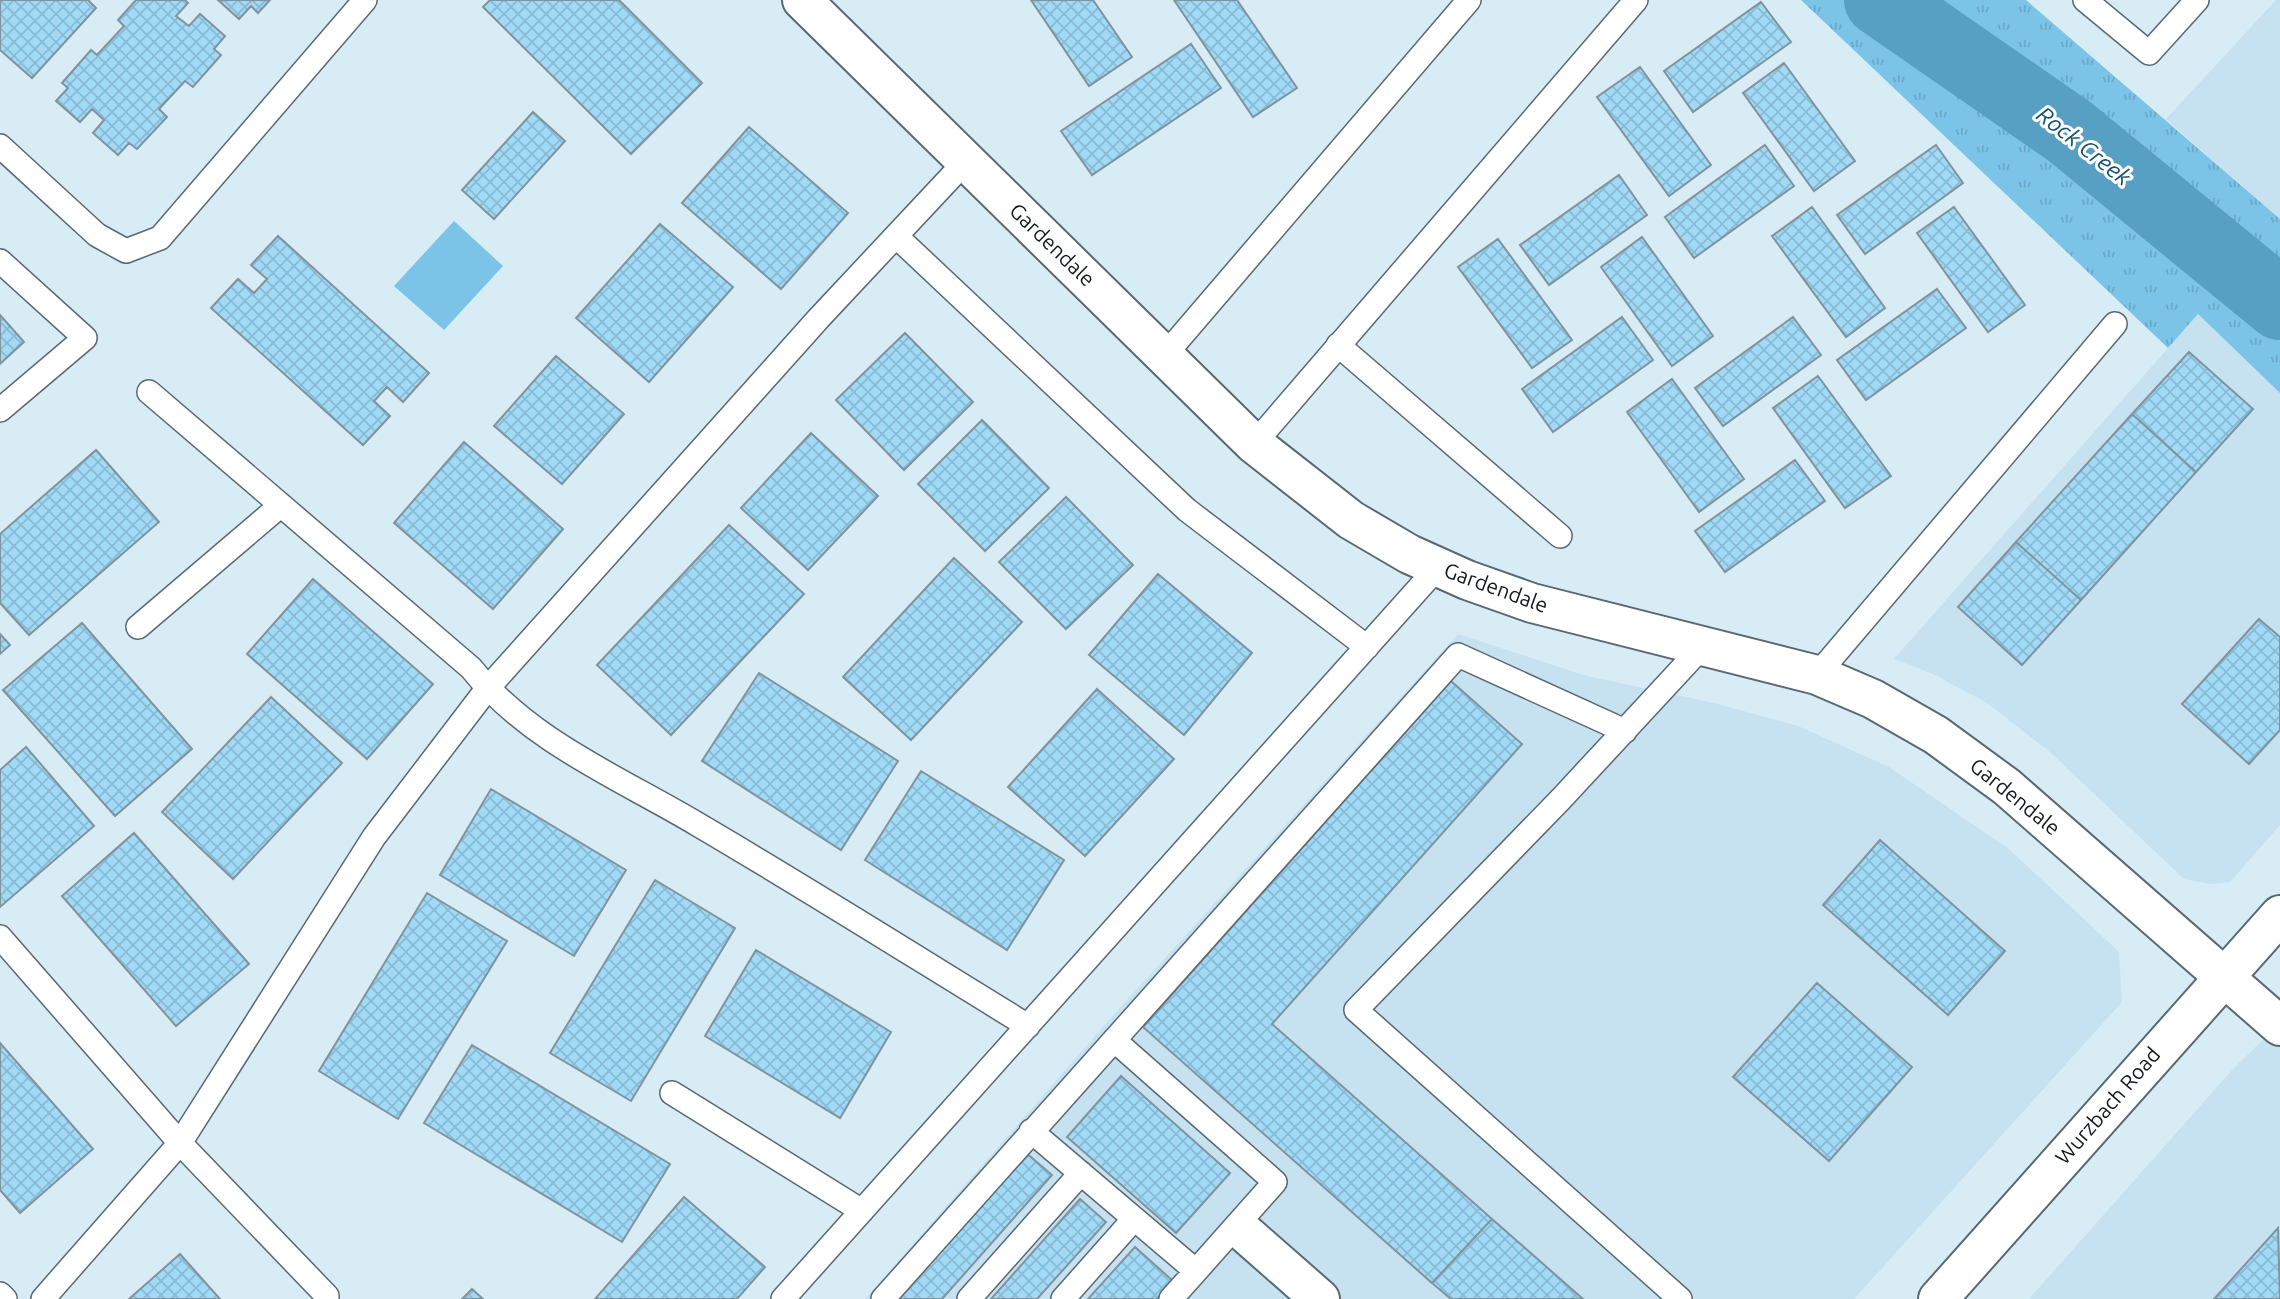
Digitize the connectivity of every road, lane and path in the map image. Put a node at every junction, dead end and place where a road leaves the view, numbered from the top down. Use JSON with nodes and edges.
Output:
{"nodes":[{"id":1,"x":365,"y":0,"type":"edge"},
{"id":2,"x":802,"y":0,"type":"edge"},
{"id":3,"x":1469,"y":0,"type":"edge"},
{"id":4,"x":1636,"y":0,"type":"edge"},
{"id":5,"x":2085,"y":0,"type":"edge"},
{"id":6,"x":2197,"y":0,"type":"edge"},
{"id":7,"x":0,"y":146,"type":"edge"},
{"id":8,"x":966,"y":161,"type":"junction"},
{"id":9,"x":896,"y":236,"type":"junction"},
{"id":10,"x":0,"y":261,"type":"edge"},
{"id":11,"x":2115,"y":324,"type":"dead end"},
{"id":12,"x":1338,"y":345,"type":"junction"},
{"id":13,"x":1165,"y":355,"type":"junction"},
{"id":14,"x":149,"y":392,"type":"dead end"},
{"id":15,"x":0,"y":411,"type":"edge"},
{"id":16,"x":1254,"y":444,"type":"junction"},
{"id":17,"x":281,"y":505,"type":"junction"},
{"id":18,"x":1560,"y":536,"type":"dead end"},
{"id":19,"x":1438,"y":567,"type":"junction"},
{"id":20,"x":138,"y":627,"type":"dead end"},
{"id":21,"x":1367,"y":647,"type":"junction"},
{"id":22,"x":1702,"y":647,"type":"junction"},
{"id":23,"x":1817,"y":675,"type":"junction"},
{"id":24,"x":487,"y":689,"type":"junction"},
{"id":25,"x":1625,"y":731,"type":"junction"},
{"id":26,"x":2280,"y":915,"type":"edge"},
{"id":27,"x":0,"y":937,"type":"edge"},
{"id":28,"x":2223,"y":976,"type":"junction"},
{"id":29,"x":1028,"y":1026,"type":"junction"},
{"id":30,"x":2280,"y":1026,"type":"edge"},
{"id":31,"x":1114,"y":1040,"type":"junction"},
{"id":32,"x":672,"y":1093,"type":"dead end"},
{"id":33,"x":1031,"y":1131,"type":"junction"},
{"id":34,"x":180,"y":1143,"type":"junction"},
{"id":35,"x":1081,"y":1173,"type":"junction"},
{"id":36,"x":862,"y":1211,"type":"junction"},
{"id":37,"x":1134,"y":1219,"type":"junction"},
{"id":38,"x":1241,"y":1230,"type":"junction"},
{"id":39,"x":1196,"y":1270,"type":"junction"},
{"id":40,"x":0,"y":1294,"type":"edge"},
{"id":41,"x":327,"y":1296,"type":"dead end"},
{"id":42,"x":5,"y":1299,"type":"edge"},
{"id":43,"x":43,"y":1299,"type":"edge"},
{"id":44,"x":783,"y":1299,"type":"edge"},
{"id":45,"x":883,"y":1299,"type":"edge"},
{"id":46,"x":969,"y":1299,"type":"edge"},
{"id":47,"x":1063,"y":1299,"type":"edge"},
{"id":48,"x":1171,"y":1299,"type":"edge"},
{"id":49,"x":1320,"y":1299,"type":"edge"},
{"id":50,"x":1680,"y":1299,"type":"edge"},
{"id":51,"x":1938,"y":1299,"type":"edge"}],
"edges":[{"from":1,"to":7,"type":"lane"},
{"from":2,"to":8,"type":"street","name":"Gardendale"},
{"from":3,"to":13,"type":"lane"},
{"from":4,"to":12,"type":"lane"},
{"from":5,"to":6,"type":"lane"},
{"from":8,"to":9,"type":"lane"},
{"from":8,"to":13,"type":"street","name":"Gardendale"},
{"from":9,"to":21,"type":"lane"},
{"from":9,"to":24,"type":"lane"},
{"from":10,"to":15,"type":"lane"},
{"from":11,"to":23,"type":"lane"},
{"from":12,"to":16,"type":"lane"},
{"from":12,"to":18,"type":"lane"},
{"from":13,"to":16,"type":"street","name":"Gardendale"},
{"from":14,"to":17,"type":"lane"},
{"from":16,"to":19,"type":"street","name":"Gardendale"},
{"from":17,"to":20,"type":"lane"},
{"from":17,"to":24,"type":"lane"},
{"from":19,"to":21,"type":"lane"},
{"from":19,"to":22,"type":"street","name":"Gardendale"},
{"from":21,"to":29,"type":"lane"},
{"from":22,"to":23,"type":"street","name":"Gardendale"},
{"from":22,"to":25,"type":"lane"},
{"from":23,"to":28,"type":"street","name":"Gardendale"},
{"from":24,"to":29,"type":"lane"},
{"from":24,"to":34,"type":"lane"},
{"from":25,"to":31,"type":"lane"},
{"from":25,"to":50,"type":"lane"},
{"from":26,"to":28,"type":"street","name":"Wurzbach Road"},
{"from":27,"to":34,"type":"lane"},
{"from":28,"to":30,"type":"street","name":"Gardendale"},
{"from":28,"to":51,"type":"street","name":"Wurzbach Road"},
{"from":29,"to":36,"type":"lane"},
{"from":31,"to":33,"type":"lane"},
{"from":31,"to":38,"type":"lane"},
{"from":32,"to":36,"type":"lane"},
{"from":33,"to":35,"type":"lane"},
{"from":33,"to":45,"type":"lane"},
{"from":34,"to":41,"type":"lane"},
{"from":34,"to":43,"type":"lane"},
{"from":35,"to":37,"type":"lane"},
{"from":35,"to":46,"type":"lane"},
{"from":36,"to":44,"type":"lane"},
{"from":37,"to":39,"type":"lane"},
{"from":37,"to":47,"type":"lane"},
{"from":38,"to":39,"type":"lane"},
{"from":38,"to":49,"type":"street"},
{"from":39,"to":48,"type":"lane"},
{"from":40,"to":42,"type":"lane"}]}
